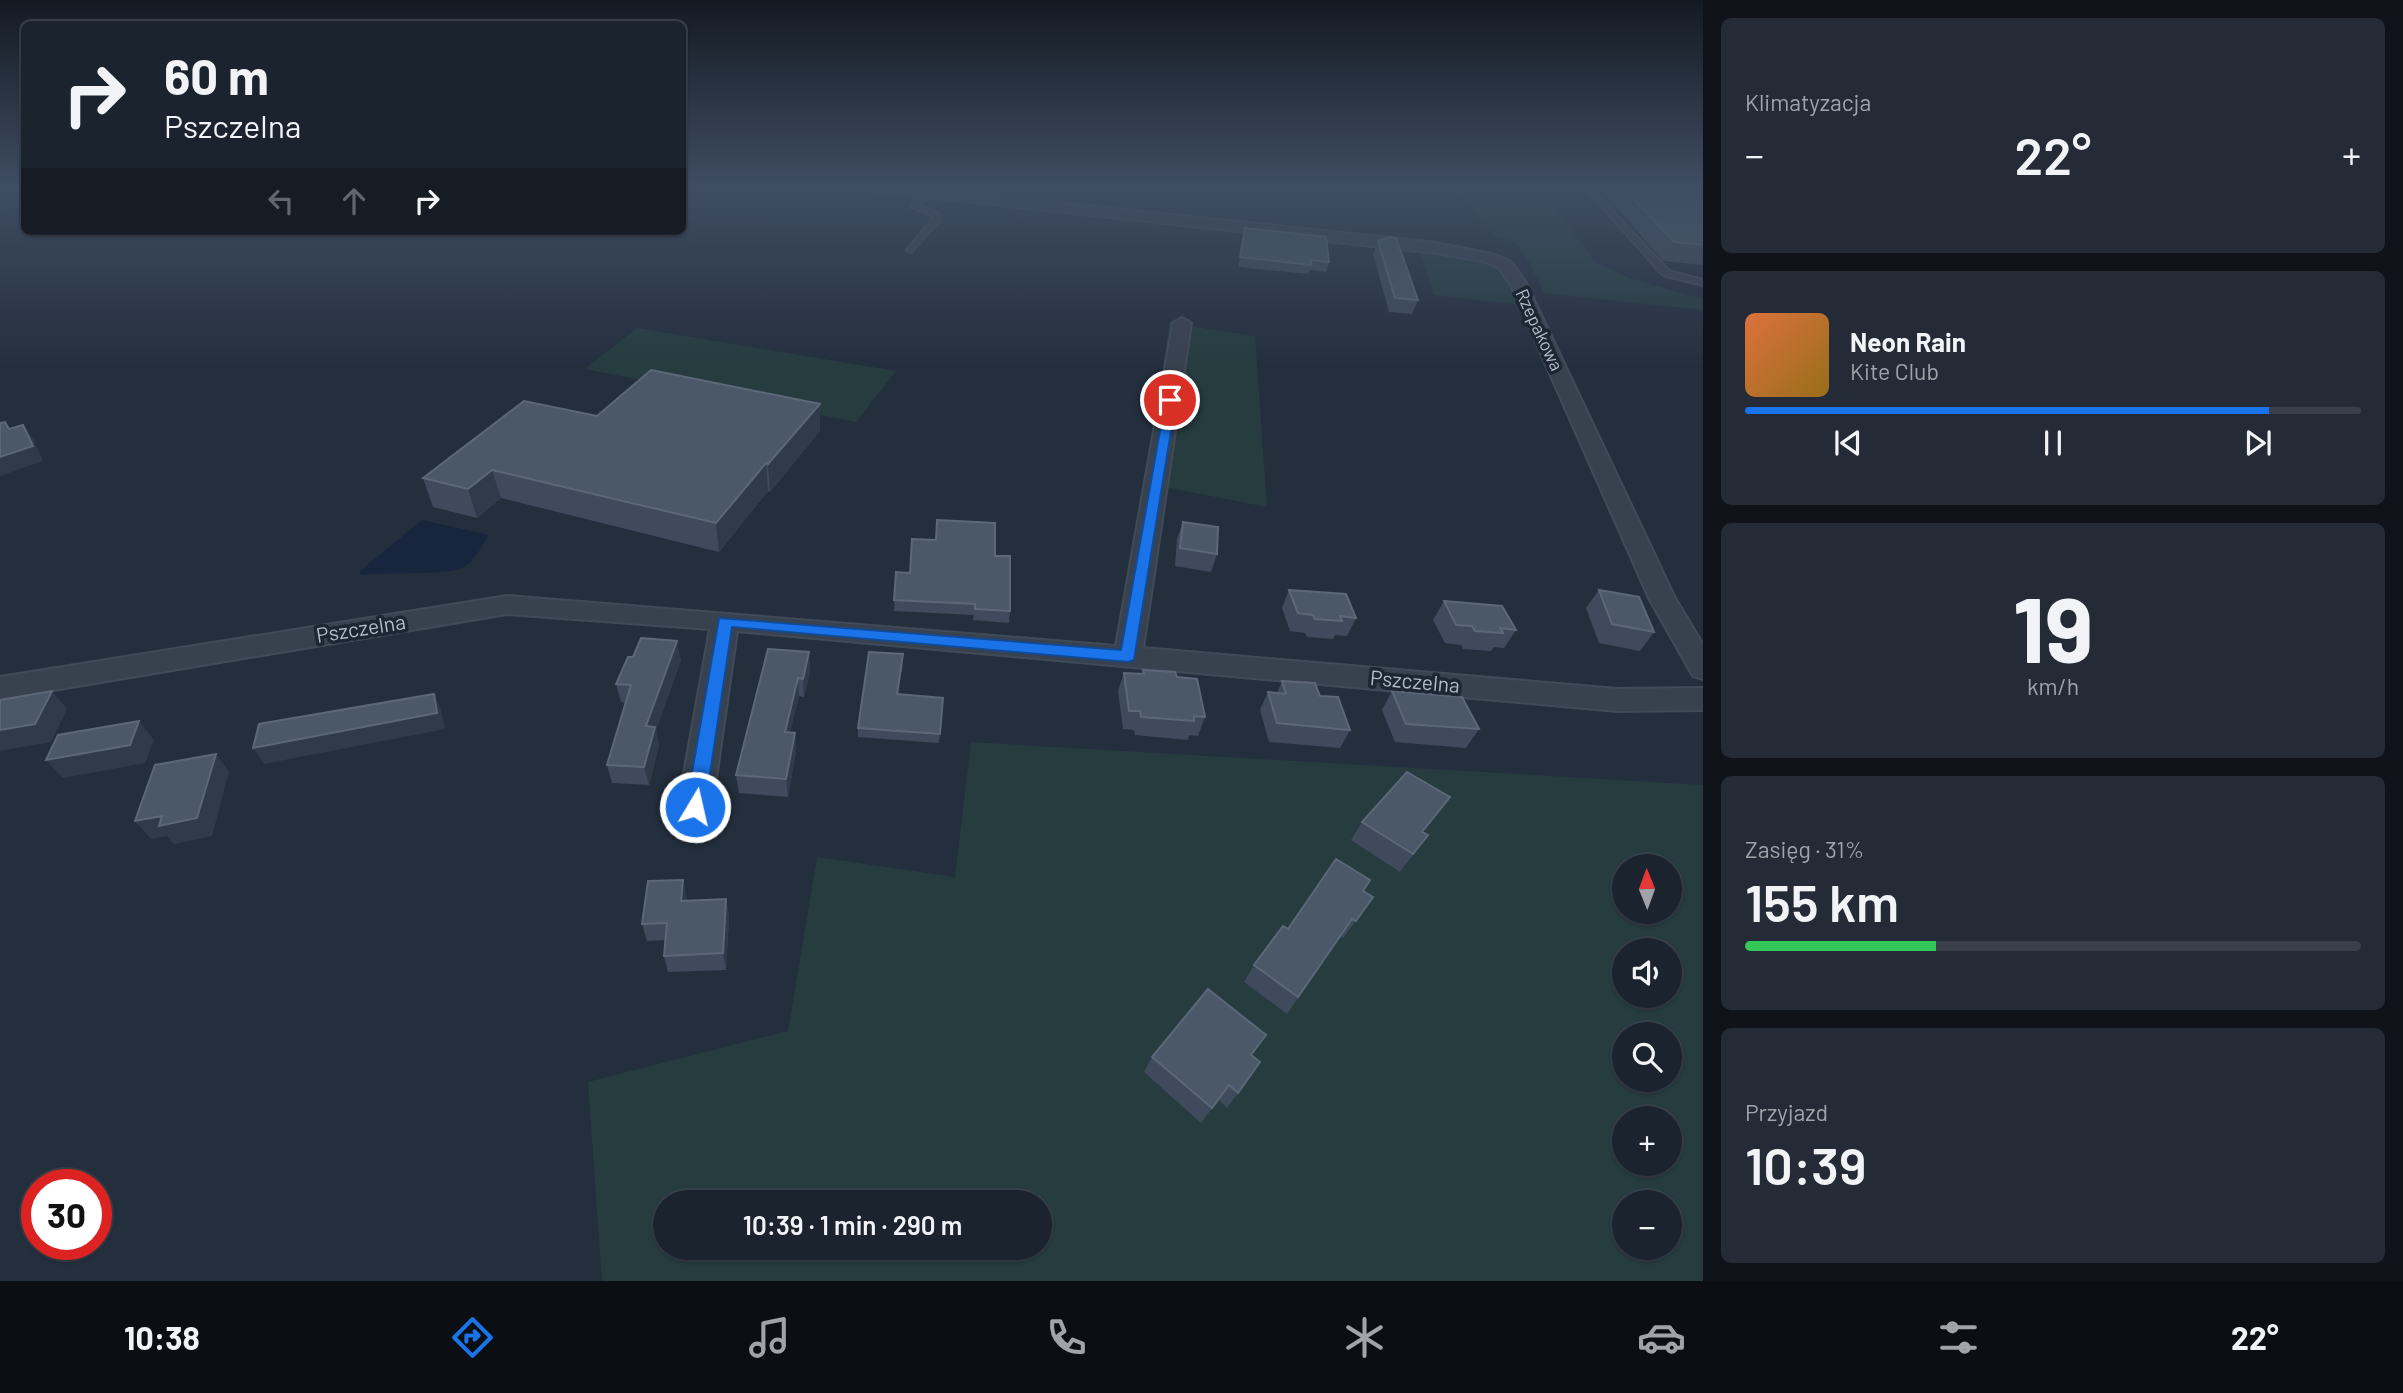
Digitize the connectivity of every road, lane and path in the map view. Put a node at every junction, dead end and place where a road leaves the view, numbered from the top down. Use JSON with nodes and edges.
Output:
{"nodes":[{"id":1,"x":914,"y":247,"type":"edge"},
{"id":2,"x":1425,"y":247,"type":"edge"},
{"id":3,"x":1642,"y":247,"type":"edge"},
{"id":4,"x":911,"y":250,"type":"dead end"},
{"id":5,"x":1703,"y":282,"type":"edge"},
{"id":6,"x":1182,"y":323,"type":"dead end"},
{"id":7,"x":725,"y":621,"type":"junction"},
{"id":8,"x":1128,"y":656,"type":"junction"},
{"id":9,"x":1703,"y":669,"type":"edge"},
{"id":10,"x":0,"y":688,"type":"edge"},
{"id":11,"x":1703,"y":699,"type":"edge"},
{"id":12,"x":695,"y":807,"type":"dead end"}],
"edges":[{"from":1,"to":4,"type":"lane"},
{"from":2,"to":9,"type":"street","name":"Rzepakowa"},
{"from":3,"to":5,"type":"lane"},
{"from":6,"to":8,"type":"street"},
{"from":7,"to":8,"type":"street","name":"Pszczelna"},
{"from":7,"to":10,"type":"street","name":"Pszczelna"},
{"from":7,"to":12,"type":"street"},
{"from":8,"to":11,"type":"street","name":"Pszczelna"}]}
